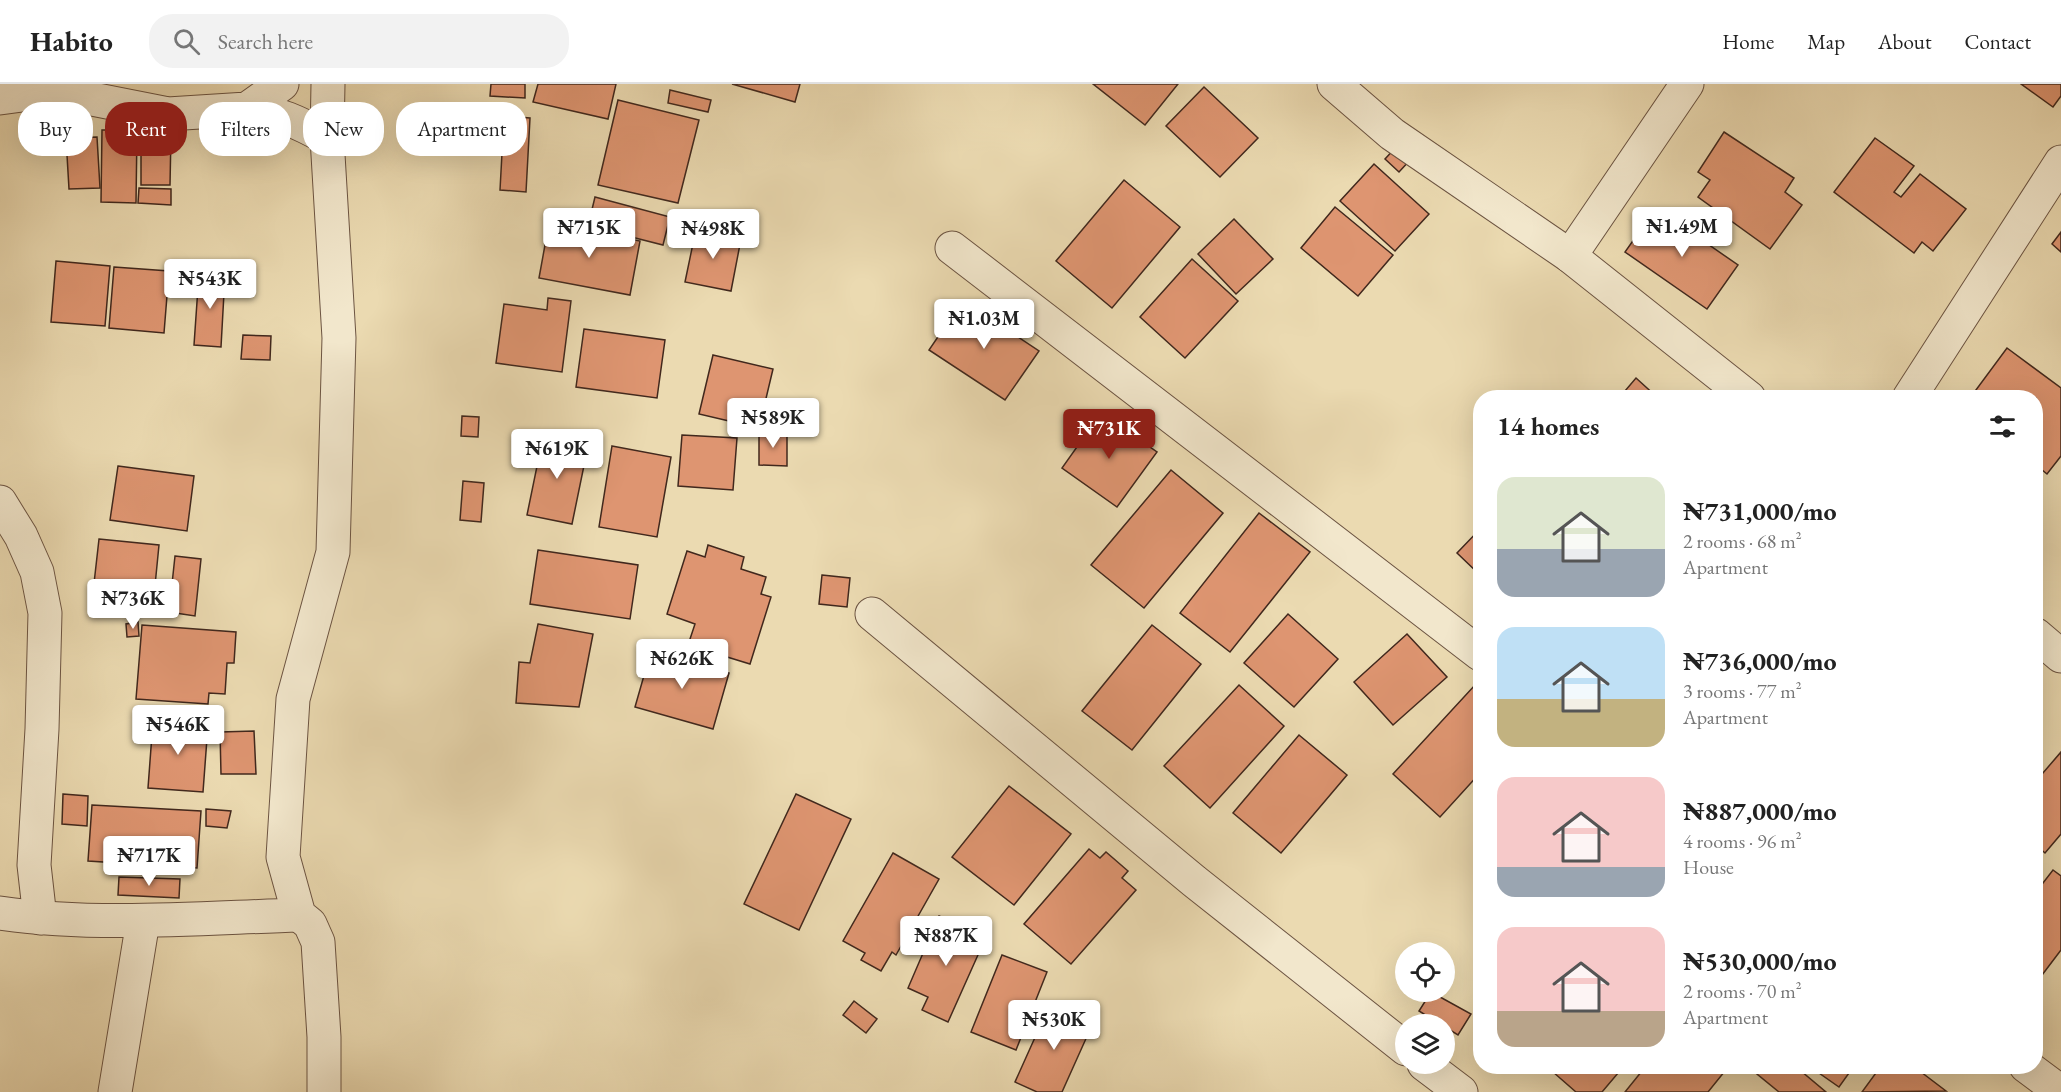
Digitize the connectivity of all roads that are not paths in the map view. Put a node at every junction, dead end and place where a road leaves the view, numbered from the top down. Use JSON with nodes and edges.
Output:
{"nodes":[{"id":1,"x":282,"y":84,"type":"edge"},
{"id":2,"x":328,"y":84,"type":"edge"},
{"id":3,"x":1334,"y":84,"type":"edge"},
{"id":4,"x":1687,"y":84,"type":"edge"},
{"id":5,"x":52,"y":88,"type":"edge"},
{"id":6,"x":0,"y":98,"type":"edge"},
{"id":7,"x":258,"y":102,"type":"edge"},
{"id":8,"x":328,"y":102,"type":"edge"},
{"id":9,"x":199,"y":112,"type":"edge"},
{"id":10,"x":328,"y":156,"type":"edge"},
{"id":11,"x":2061,"y":162,"type":"edge"},
{"id":12,"x":952,"y":248,"type":"dead end"},
{"id":13,"x":1570,"y":256,"type":"junction"},
{"id":14,"x":1740,"y":390,"type":"edge"},
{"id":15,"x":1914,"y":390,"type":"edge"},
{"id":16,"x":0,"y":502,"type":"edge"},
{"id":17,"x":872,"y":614,"type":"dead end"},
{"id":18,"x":2043,"y":641,"type":"edge"},
{"id":19,"x":1473,"y":649,"type":"edge"},
{"id":20,"x":2061,"y":656,"type":"edge"},
{"id":21,"x":0,"y":913,"type":"edge"},
{"id":22,"x":299,"y":915,"type":"junction"},
{"id":23,"x":40,"y":918,"type":"junction"},
{"id":24,"x":143,"y":921,"type":"junction"},
{"id":25,"x":1395,"y":1040,"type":"edge"},
{"id":26,"x":1437,"y":1074,"type":"edge"},
{"id":27,"x":2037,"y":1074,"type":"edge"},
{"id":28,"x":115,"y":1092,"type":"edge"},
{"id":29,"x":324,"y":1092,"type":"edge"},
{"id":30,"x":1461,"y":1092,"type":"edge"},
{"id":31,"x":2061,"y":1092,"type":"edge"}],
"edges":[{"from":1,"to":7,"type":"street"},
{"from":2,"to":8,"type":"street"},
{"from":3,"to":13,"type":"street"},
{"from":4,"to":13,"type":"street"},
{"from":5,"to":6,"type":"street"},
{"from":5,"to":9,"type":"street"},
{"from":10,"to":22,"type":"street"},
{"from":11,"to":15,"type":"street"},
{"from":12,"to":19,"type":"street"},
{"from":13,"to":14,"type":"street"},
{"from":16,"to":23,"type":"street"},
{"from":17,"to":25,"type":"street"},
{"from":18,"to":20,"type":"street"},
{"from":21,"to":23,"type":"street"},
{"from":22,"to":24,"type":"street"},
{"from":22,"to":29,"type":"street"},
{"from":23,"to":24,"type":"street"},
{"from":24,"to":28,"type":"street"},
{"from":26,"to":30,"type":"street"},
{"from":27,"to":31,"type":"street"}]}
